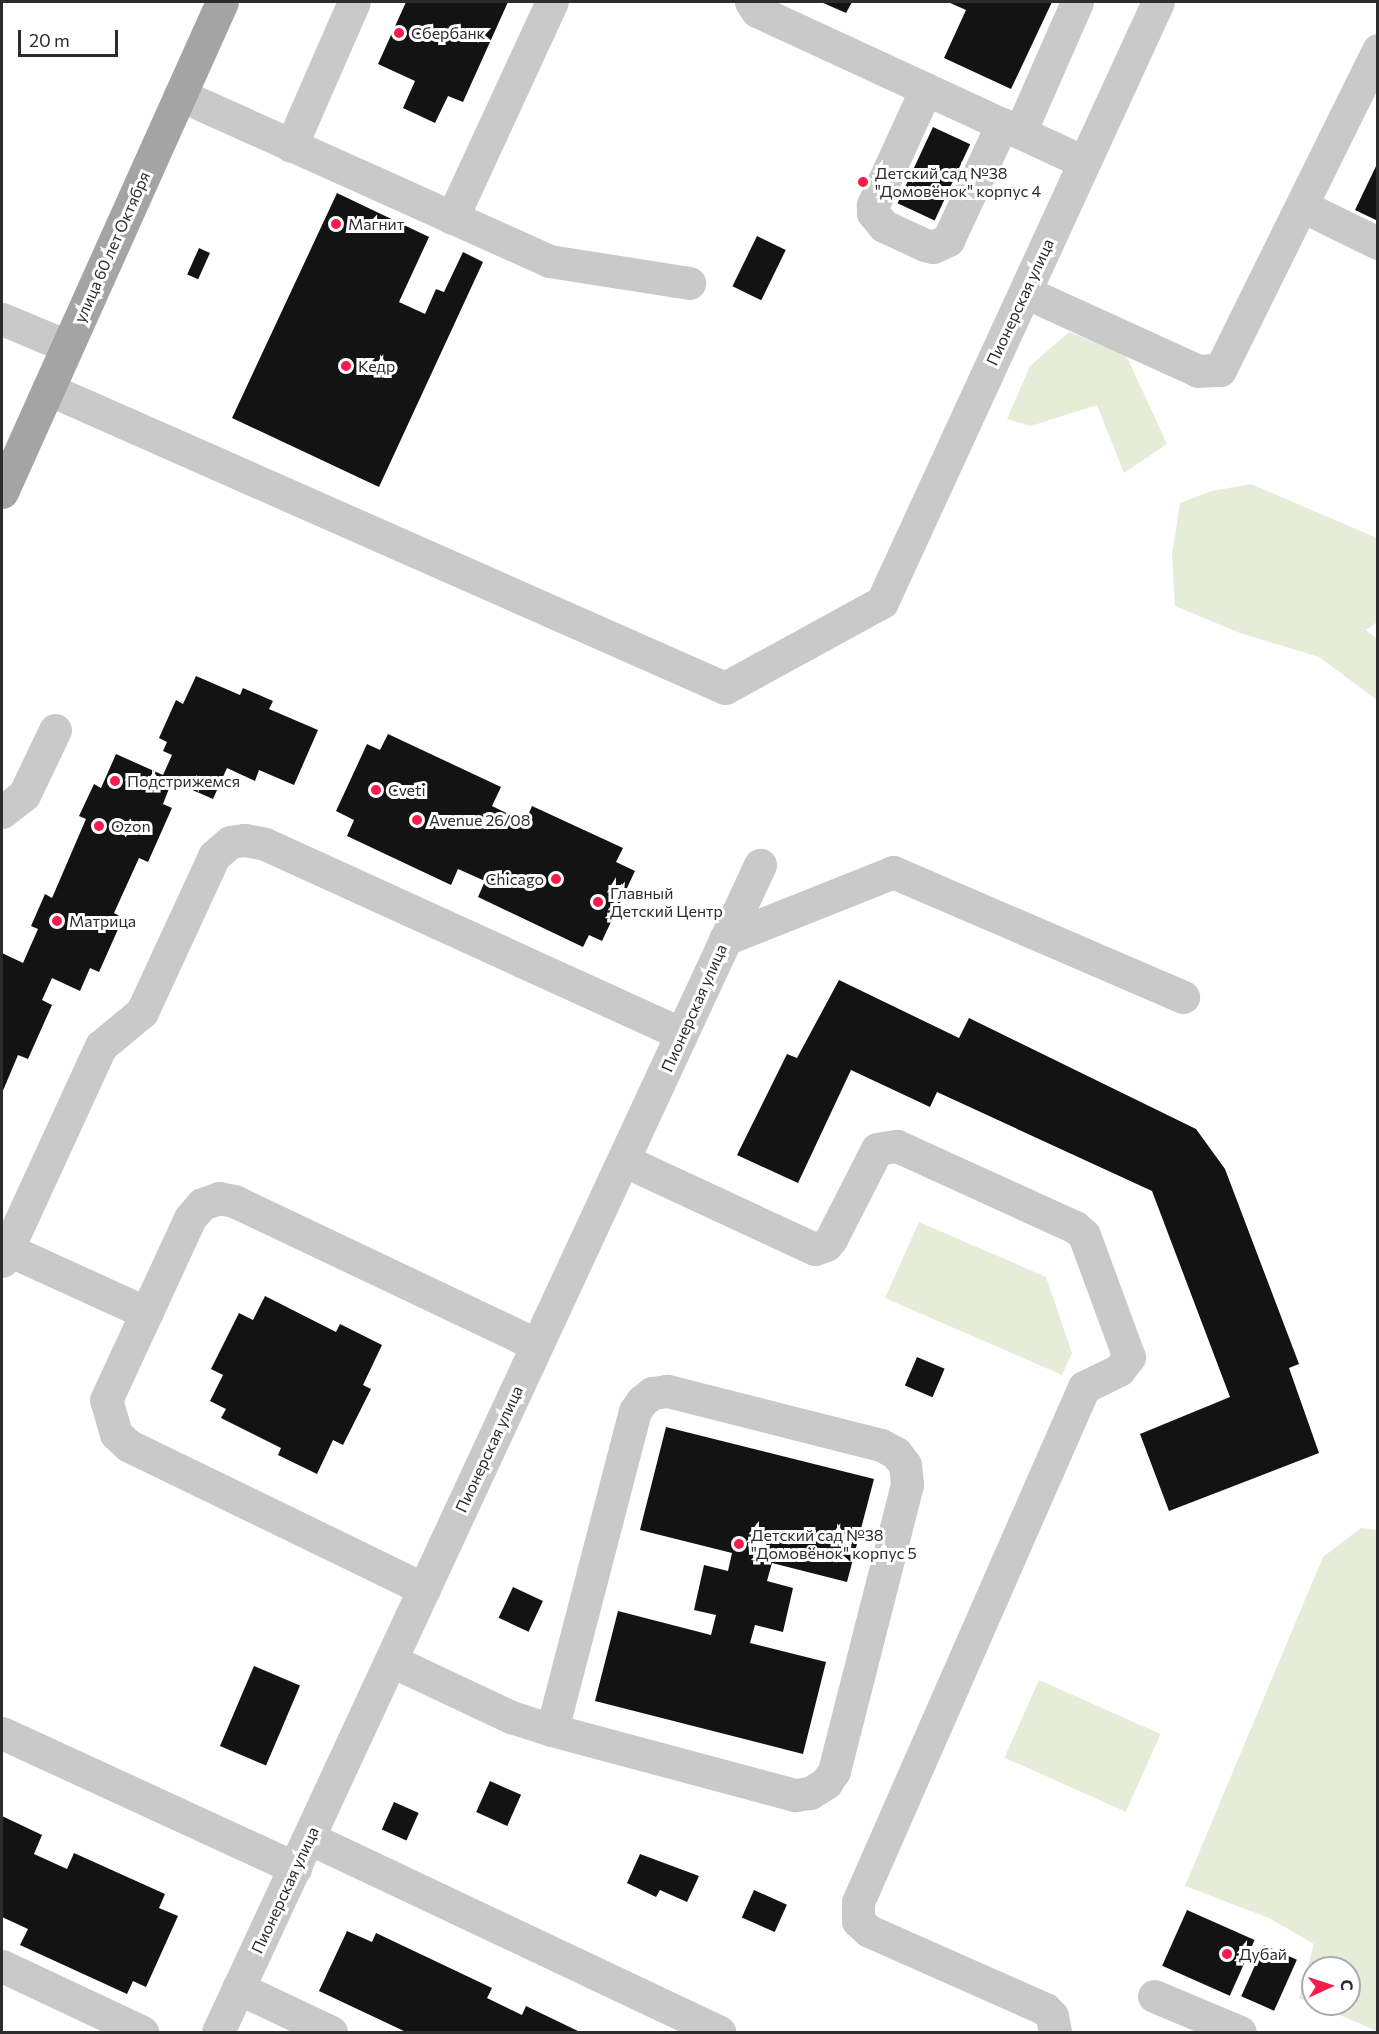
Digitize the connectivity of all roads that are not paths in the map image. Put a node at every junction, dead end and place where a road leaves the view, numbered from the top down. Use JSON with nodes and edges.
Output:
{"nodes":[{"id":1,"x":222,"y":2,"type":"edge"},
{"id":2,"x":354,"y":2,"type":"edge"},
{"id":3,"x":552,"y":2,"type":"edge"},
{"id":4,"x":751,"y":2,"type":"edge"},
{"id":5,"x":1077,"y":2,"type":"edge"},
{"id":6,"x":1158,"y":2,"type":"edge"},
{"id":7,"x":1377,"y":50,"type":"edge"},
{"id":8,"x":1369,"y":88,"type":"edge"},
{"id":9,"x":926,"y":89,"type":"junction"},
{"id":10,"x":180,"y":95,"type":"junction"},
{"id":11,"x":1011,"y":128,"type":"junction"},
{"id":12,"x":291,"y":146,"type":"junction"},
{"id":13,"x":1084,"y":162,"type":"junction"},
{"id":14,"x":1302,"y":206,"type":"junction"},
{"id":15,"x":452,"y":218,"type":"junction"},
{"id":16,"x":1377,"y":243,"type":"edge"},
{"id":17,"x":689,"y":283,"type":"dead end"},
{"id":18,"x":1025,"y":292,"type":"junction"},
{"id":19,"x":2,"y":319,"type":"edge"},
{"id":20,"x":67,"y":346,"type":"junction"},
{"id":21,"x":48,"y":389,"type":"junction"},
{"id":22,"x":2,"y":492,"type":"edge"},
{"id":23,"x":55,"y":730,"type":"dead end"},
{"id":24,"x":2,"y":812,"type":"edge"},
{"id":25,"x":760,"y":865,"type":"dead end"},
{"id":26,"x":725,"y":939,"type":"junction"},
{"id":27,"x":1183,"y":997,"type":"dead end"},
{"id":28,"x":682,"y":1034,"type":"junction"},
{"id":29,"x":625,"y":1161,"type":"junction"},
{"id":30,"x":3,"y":1253,"type":"edge"},
{"id":31,"x":147,"y":1313,"type":"junction"},
{"id":32,"x":537,"y":1345,"type":"junction"},
{"id":33,"x":424,"y":1589,"type":"junction"},
{"id":34,"x":392,"y":1661,"type":"junction"},
{"id":35,"x":552,"y":1730,"type":"junction"},
{"id":36,"x":2,"y":1733,"type":"edge"},
{"id":37,"x":309,"y":1838,"type":"junction"},
{"id":38,"x":295,"y":1868,"type":"junction"},
{"id":39,"x":2,"y":1966,"type":"edge"},
{"id":40,"x":238,"y":1988,"type":"junction"},
{"id":41,"x":1155,"y":1996,"type":"dead end"},
{"id":42,"x":142,"y":2032,"type":"edge"},
{"id":43,"x":218,"y":2032,"type":"edge"},
{"id":44,"x":331,"y":2032,"type":"edge"},
{"id":45,"x":719,"y":2032,"type":"edge"},
{"id":46,"x":1054,"y":2032,"type":"edge"},
{"id":47,"x":1240,"y":2032,"type":"edge"}],
"edges":[{"from":1,"to":10,"type":"main road","name":"улица 60 лет Октября"},
{"from":2,"to":12,"type":"street"},
{"from":3,"to":15,"type":"street"},
{"from":4,"to":9,"type":"street"},
{"from":5,"to":11,"type":"street"},
{"from":6,"to":13,"type":"street","name":"Пионерская улица"},
{"from":7,"to":8,"type":"street"},
{"from":8,"to":14,"type":"street"},
{"from":9,"to":11,"type":"street"},
{"from":9,"to":11,"type":"street"},
{"from":10,"to":12,"type":"street"},
{"from":10,"to":20,"type":"main road","name":"улица 60 лет Октября"},
{"from":11,"to":13,"type":"street"},
{"from":12,"to":15,"type":"street"},
{"from":13,"to":18,"type":"street","name":"Пионерская улица"},
{"from":14,"to":16,"type":"street"},
{"from":14,"to":18,"type":"street"},
{"from":15,"to":17,"type":"street"},
{"from":18,"to":21,"type":"street","name":"Пионерская улица"},
{"from":19,"to":20,"type":"street"},
{"from":20,"to":21,"type":"main road","name":"улица 60 лет Октября"},
{"from":21,"to":22,"type":"main road","name":"улица 60 лет Октября"},
{"from":23,"to":24,"type":"street"},
{"from":25,"to":26,"type":"street","name":"Пионерская улица"},
{"from":26,"to":27,"type":"street"},
{"from":26,"to":28,"type":"street","name":"Пионерская улица"},
{"from":28,"to":29,"type":"street","name":"Пионерская улица"},
{"from":28,"to":30,"type":"street"},
{"from":29,"to":32,"type":"street","name":"Пионерская улица"},
{"from":29,"to":46,"type":"street"},
{"from":30,"to":31,"type":"street"},
{"from":31,"to":32,"type":"street"},
{"from":31,"to":33,"type":"street"},
{"from":32,"to":33,"type":"street","name":"Пионерская улица"},
{"from":33,"to":34,"type":"street","name":"Пионерская улица"},
{"from":34,"to":35,"type":"street"},
{"from":34,"to":37,"type":"street","name":"Пионерская улица"},
{"from":35,"to":35,"type":"street"},
{"from":36,"to":38,"type":"street"},
{"from":37,"to":38,"type":"street","name":"Пионерская улица"},
{"from":37,"to":45,"type":"street"},
{"from":38,"to":40,"type":"street","name":"Пионерская улица"},
{"from":39,"to":42,"type":"street"},
{"from":40,"to":43,"type":"street","name":"Пионерская улица"},
{"from":40,"to":44,"type":"street"},
{"from":41,"to":47,"type":"street"}]}
